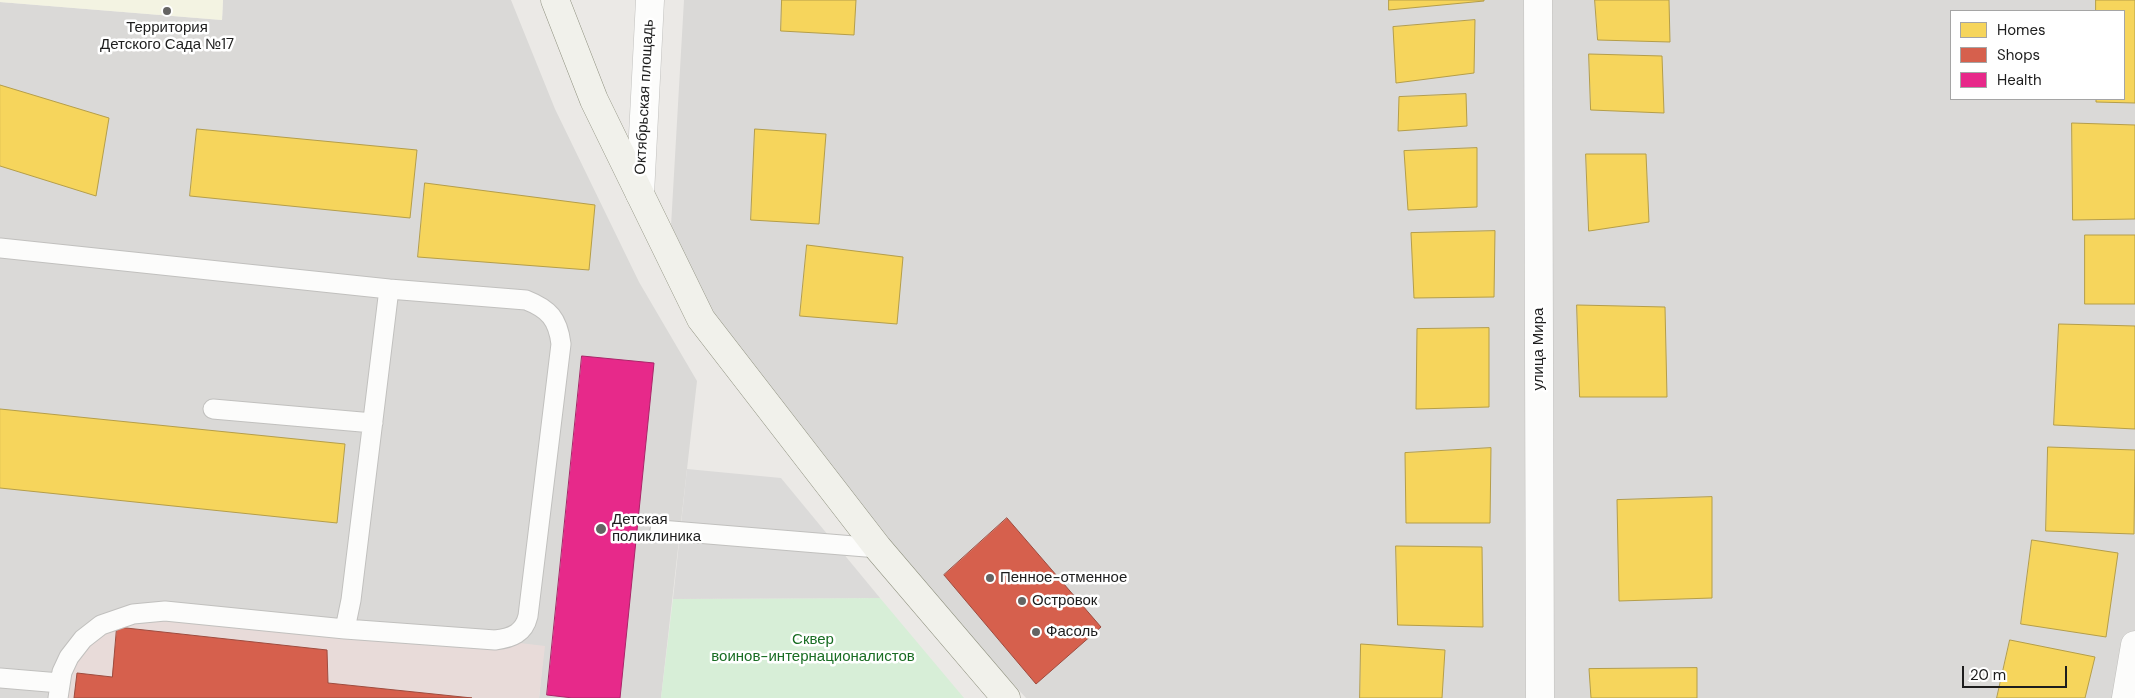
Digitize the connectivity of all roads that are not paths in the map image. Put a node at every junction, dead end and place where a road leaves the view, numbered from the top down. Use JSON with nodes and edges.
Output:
{"nodes":[{"id":1,"x":650,"y":0,"type":"edge"},
{"id":2,"x":1538,"y":0,"type":"edge"},
{"id":3,"x":556,"y":1,"type":"edge"},
{"id":4,"x":640,"y":194,"type":"junction"},
{"id":5,"x":0,"y":248,"type":"edge"},
{"id":6,"x":390,"y":289,"type":"junction"},
{"id":7,"x":213,"y":409,"type":"dead end"},
{"id":8,"x":373,"y":423,"type":"junction"},
{"id":9,"x":660,"y":530,"type":"dead end"},
{"id":10,"x":878,"y":548,"type":"junction"},
{"id":11,"x":345,"y":629,"type":"junction"},
{"id":12,"x":2135,"y":645,"type":"edge"},
{"id":13,"x":0,"y":678,"type":"edge"},
{"id":14,"x":59,"y":691,"type":"edge"},
{"id":15,"x":1006,"y":698,"type":"edge"},
{"id":16,"x":1540,"y":698,"type":"edge"},
{"id":17,"x":2126,"y":698,"type":"edge"}],
"edges":[{"from":1,"to":4,"type":"street","name":"Октябрьская площадь"},
{"from":2,"to":16,"type":"street","name":"улица Мира"},
{"from":3,"to":4,"type":"street"},
{"from":4,"to":10,"type":"street"},
{"from":5,"to":6,"type":"lane"},
{"from":6,"to":8,"type":"lane"},
{"from":6,"to":11,"type":"lane"},
{"from":7,"to":8,"type":"lane"},
{"from":8,"to":11,"type":"lane"},
{"from":9,"to":10,"type":"lane"},
{"from":10,"to":15,"type":"street"},
{"from":11,"to":14,"type":"lane"},
{"from":12,"to":17,"type":"street"},
{"from":13,"to":14,"type":"lane"}]}
